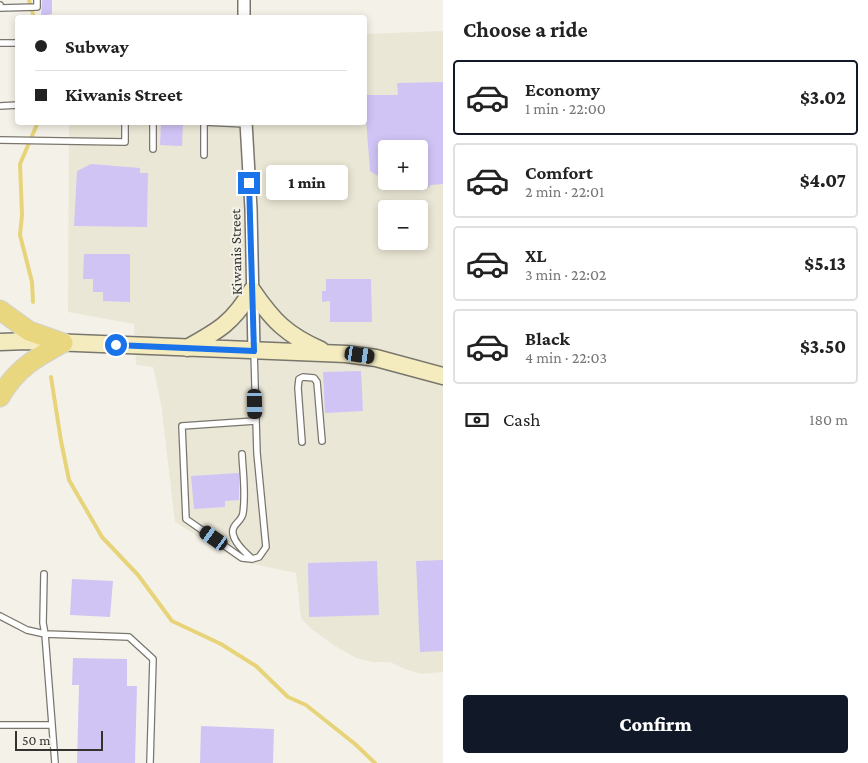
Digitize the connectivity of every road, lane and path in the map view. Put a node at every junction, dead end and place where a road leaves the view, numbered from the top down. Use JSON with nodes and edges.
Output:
{"nodes":[{"id":1,"x":36,"y":0,"type":"edge"},
{"id":2,"x":244,"y":0,"type":"edge"},
{"id":3,"x":0,"y":5,"type":"edge"},
{"id":4,"x":244,"y":15,"type":"edge"},
{"id":5,"x":0,"y":43,"type":"edge"},
{"id":6,"x":15,"y":43,"type":"edge"},
{"id":7,"x":15,"y":105,"type":"edge"},
{"id":8,"x":0,"y":106,"type":"edge"},
{"id":9,"x":125,"y":125,"type":"edge"},
{"id":10,"x":153,"y":125,"type":"edge"},
{"id":11,"x":204,"y":125,"type":"edge"},
{"id":12,"x":246,"y":125,"type":"edge"},
{"id":13,"x":0,"y":140,"type":"edge"},
{"id":14,"x":153,"y":149,"type":"dead end"},
{"id":15,"x":204,"y":155,"type":"dead end"},
{"id":16,"x":252,"y":290,"type":"junction"},
{"id":17,"x":0,"y":310,"type":"edge"},
{"id":18,"x":0,"y":342,"type":"edge"},
{"id":19,"x":63,"y":343,"type":"junction"},
{"id":20,"x":186,"y":348,"type":"junction"},
{"id":21,"x":254,"y":351,"type":"junction"},
{"id":22,"x":328,"y":353,"type":"junction"},
{"id":23,"x":443,"y":376,"type":"edge"},
{"id":24,"x":0,"y":397,"type":"edge"},
{"id":25,"x":255,"y":421,"type":"junction"},
{"id":26,"x":322,"y":441,"type":"dead end"},
{"id":27,"x":302,"y":442,"type":"dead end"},
{"id":28,"x":242,"y":454,"type":"dead end"},
{"id":29,"x":252,"y":558,"type":"junction"},
{"id":30,"x":44,"y":574,"type":"dead end"},
{"id":31,"x":0,"y":616,"type":"edge"},
{"id":32,"x":45,"y":634,"type":"junction"},
{"id":33,"x":0,"y":725,"type":"edge"},
{"id":34,"x":52,"y":725,"type":"junction"},
{"id":35,"x":55,"y":763,"type":"edge"},
{"id":36,"x":150,"y":763,"type":"edge"}],
"edges":[{"from":1,"to":3,"type":"lane"},
{"from":2,"to":4,"type":"street"},
{"from":5,"to":6,"type":"lane"},
{"from":7,"to":8,"type":"lane"},
{"from":9,"to":13,"type":"lane"},
{"from":10,"to":14,"type":"lane"},
{"from":11,"to":15,"type":"lane"},
{"from":12,"to":16,"type":"street","name":"Kiwanis Street"},
{"from":16,"to":20,"type":"main road"},
{"from":16,"to":21,"type":"street","name":"Kiwanis Street"},
{"from":16,"to":22,"type":"main road"},
{"from":17,"to":19,"type":"main road"},
{"from":18,"to":19,"type":"main road"},
{"from":19,"to":20,"type":"main road"},
{"from":19,"to":24,"type":"main road"},
{"from":20,"to":21,"type":"main road"},
{"from":21,"to":22,"type":"main road"},
{"from":21,"to":25,"type":"lane"},
{"from":22,"to":23,"type":"main road"},
{"from":25,"to":29,"type":"lane"},
{"from":25,"to":29,"type":"lane"},
{"from":26,"to":27,"type":"lane"},
{"from":28,"to":29,"type":"lane"},
{"from":30,"to":32,"type":"lane"},
{"from":31,"to":32,"type":"lane"},
{"from":32,"to":34,"type":"lane"},
{"from":32,"to":36,"type":"lane"},
{"from":33,"to":34,"type":"lane"},
{"from":34,"to":35,"type":"lane"}]}
